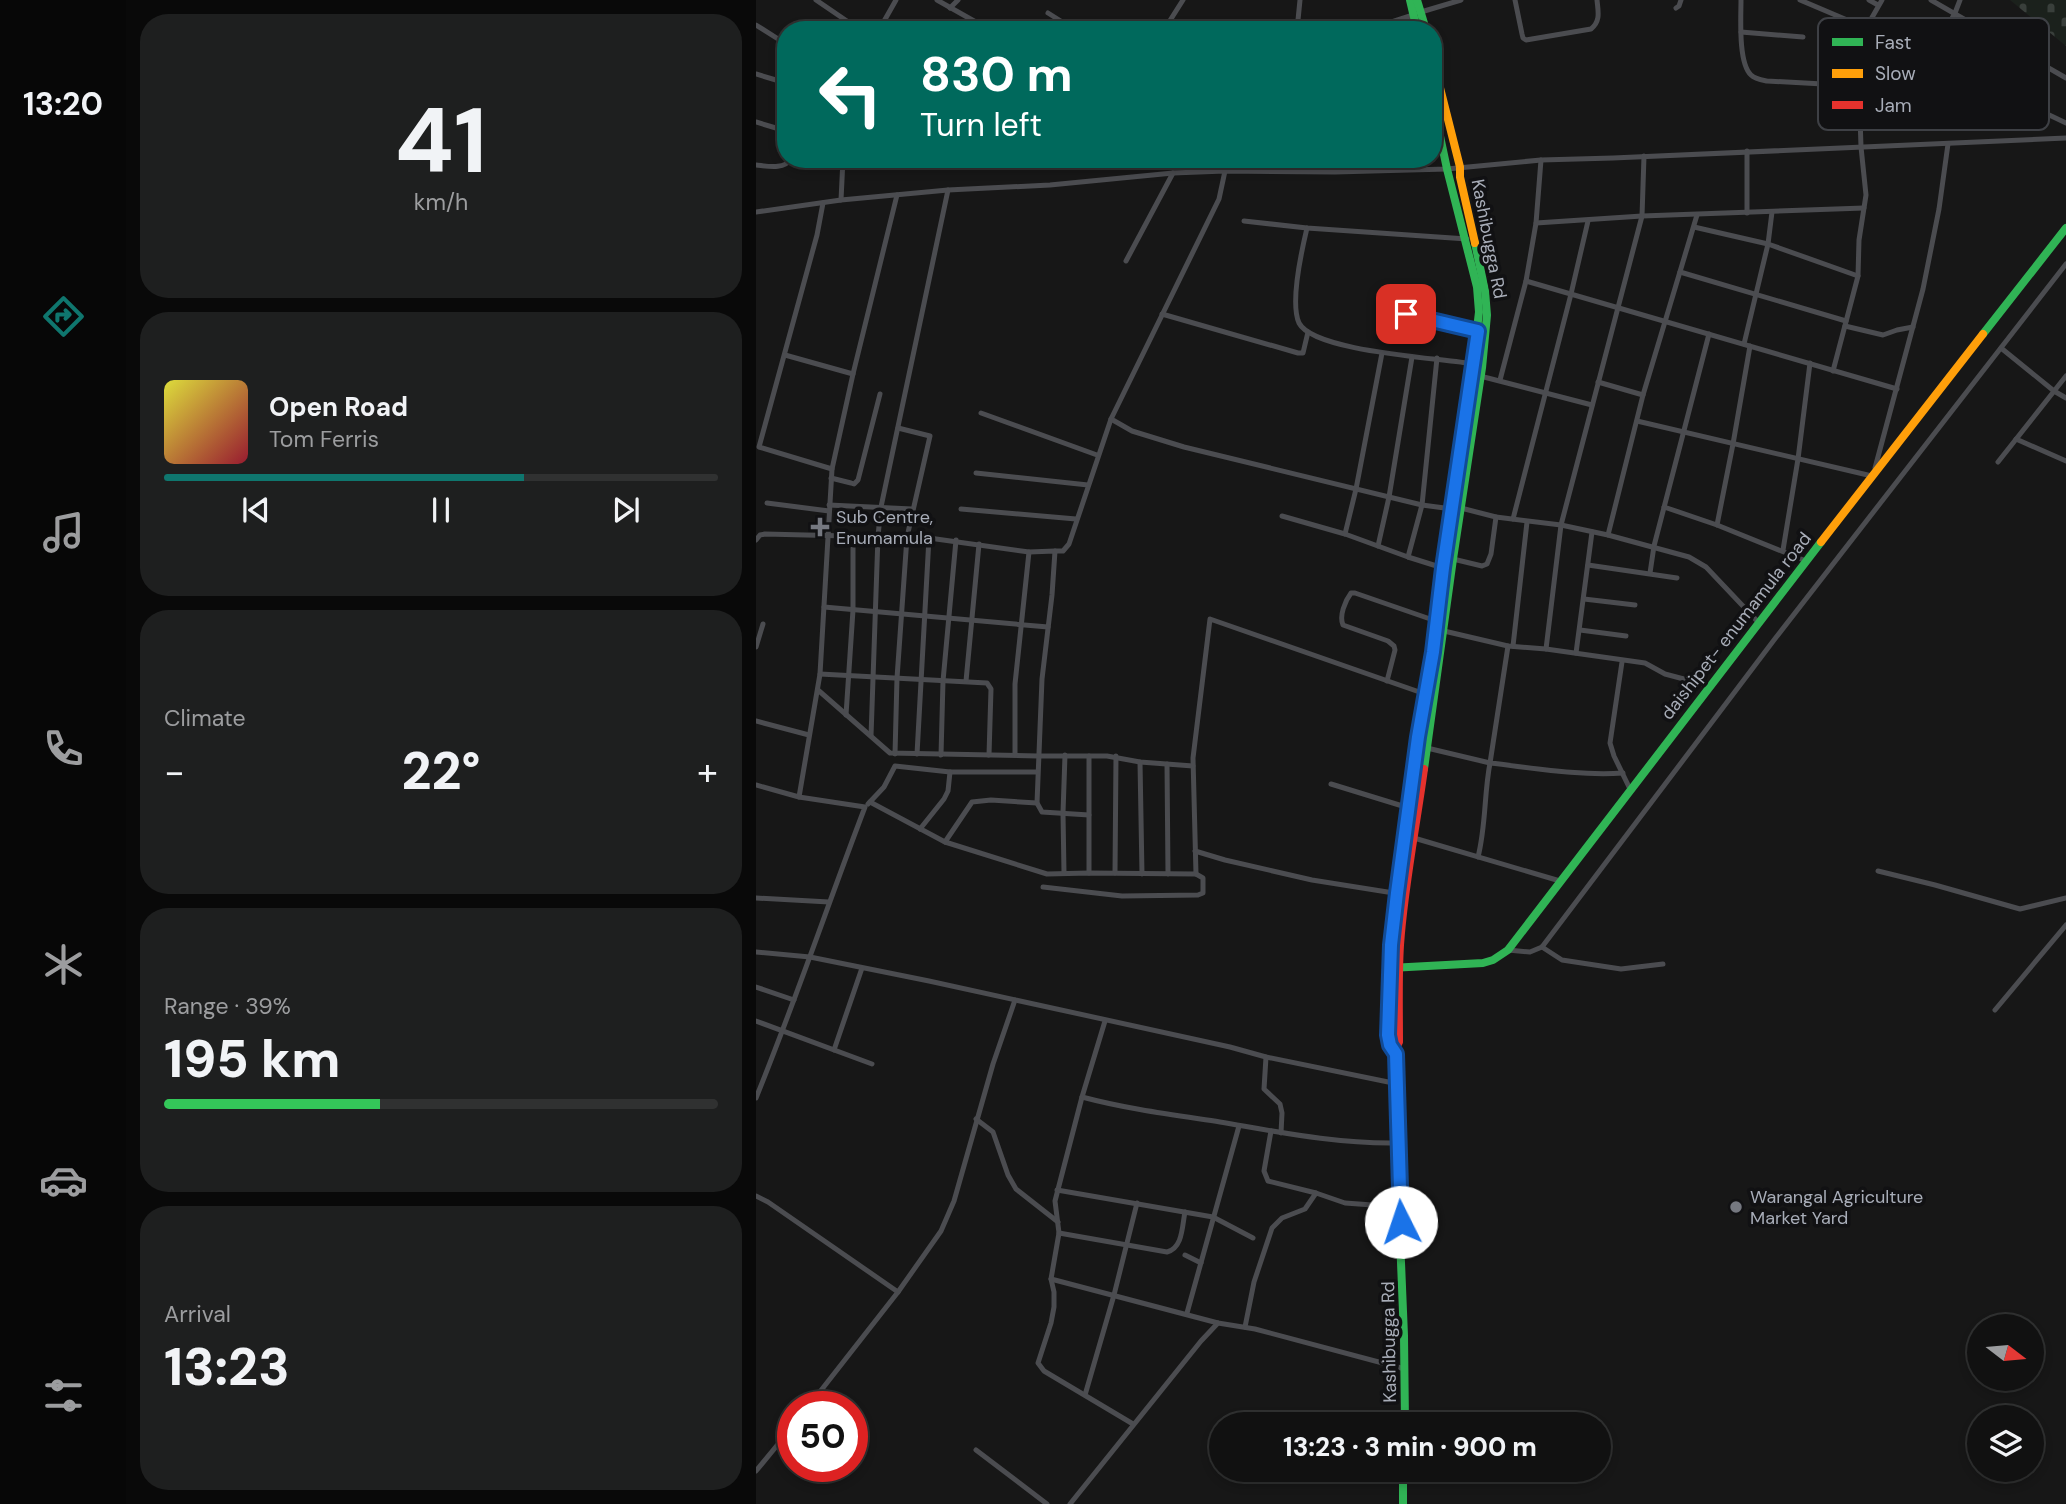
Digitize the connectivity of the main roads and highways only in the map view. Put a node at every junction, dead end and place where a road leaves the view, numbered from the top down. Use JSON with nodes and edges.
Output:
{"nodes":[{"id":1,"x":1410,"y":0,"type":"edge"},
{"id":2,"x":1417,"y":0,"type":"edge"},
{"id":3,"x":1417,"y":13,"type":"junction"},
{"id":4,"x":1417,"y":21,"type":"edge"},
{"id":5,"x":1421,"y":21,"type":"edge"},
{"id":6,"x":1442,"y":96,"type":"edge"},
{"id":7,"x":1442,"y":145,"type":"edge"},
{"id":8,"x":2066,"y":228,"type":"edge"},
{"id":9,"x":1469,"y":239,"type":"junction"},
{"id":10,"x":1456,"y":509,"type":"junction"},
{"id":11,"x":1430,"y":696,"type":"junction"},
{"id":12,"x":1401,"y":895,"type":"junction"},
{"id":13,"x":1395,"y":967,"type":"junction"},
{"id":14,"x":1405,"y":1412,"type":"edge"},
{"id":15,"x":1403,"y":1482,"type":"edge"},
{"id":16,"x":1403,"y":1504,"type":"edge"}],
"edges":[{"from":1,"to":3,"type":"main road"},
{"from":2,"to":3,"type":"main road"},
{"from":3,"to":4,"type":"main road"},
{"from":3,"to":5,"type":"main road"},
{"from":6,"to":9,"type":"main road","name":"Kashibugga Rd"},
{"from":7,"to":9,"type":"main road","name":"Kashibugga Rd"},
{"from":8,"to":13,"type":"main road","name":"daishipet- enumamula road"},
{"from":9,"to":10,"type":"main road","name":"Kashibugga Rd"},
{"from":9,"to":10,"type":"main road","name":"Kashibugga Rd"},
{"from":10,"to":11,"type":"main road","name":"Kashibugga Rd"},
{"from":10,"to":11,"type":"main road","name":"Kashibugga Rd"},
{"from":11,"to":12,"type":"main road","name":"Kashibugga Rd"},
{"from":11,"to":12,"type":"main road","name":"Kashibugga Rd"},
{"from":12,"to":13,"type":"main road","name":"Kashibugga Rd"},
{"from":13,"to":14,"type":"main road","name":"Kashibugga Rd"},
{"from":15,"to":16,"type":"main road"}]}
